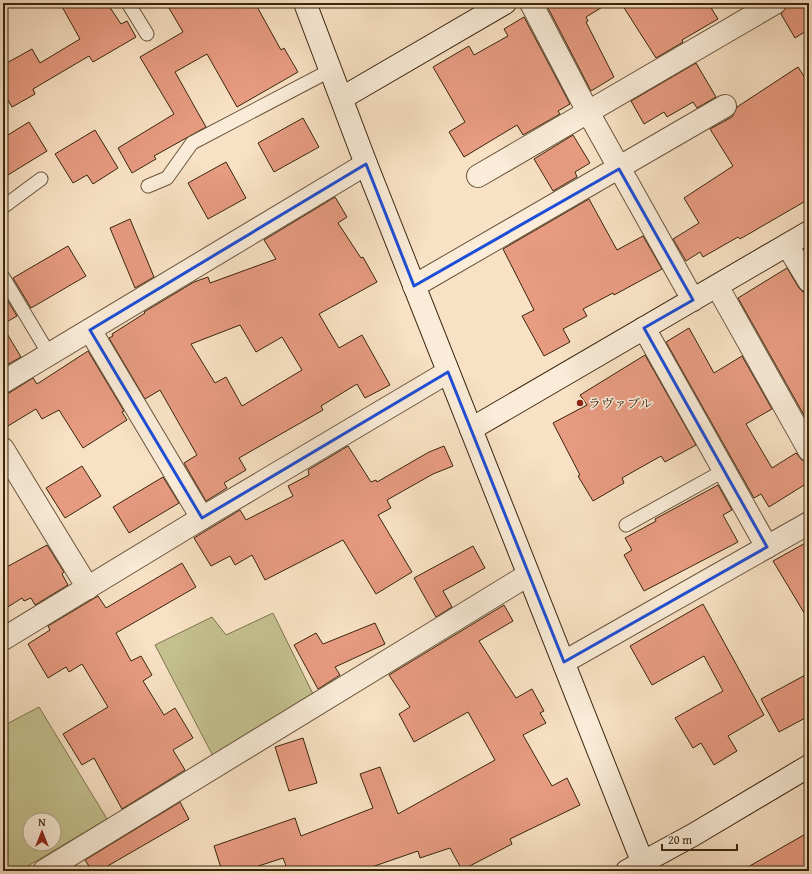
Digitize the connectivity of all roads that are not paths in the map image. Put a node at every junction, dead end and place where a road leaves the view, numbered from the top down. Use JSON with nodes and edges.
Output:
{"nodes":[{"id":1,"x":128,"y":3,"type":"edge"},
{"id":2,"x":305,"y":3,"type":"edge"},
{"id":3,"x":505,"y":3,"type":"edge"},
{"id":4,"x":531,"y":3,"type":"edge"},
{"id":5,"x":775,"y":3,"type":"edge"},
{"id":6,"x":147,"y":34,"type":"dead end"},
{"id":7,"x":331,"y":70,"type":"junction"},
{"id":8,"x":342,"y":98,"type":"junction"},
{"id":9,"x":725,"y":106,"type":"dead end"},
{"id":10,"x":588,"y":112,"type":"junction"},
{"id":11,"x":366,"y":164,"type":"junction"},
{"id":12,"x":619,"y":169,"type":"junction"},
{"id":13,"x":478,"y":176,"type":"dead end"},
{"id":14,"x":41,"y":179,"type":"dead end"},
{"id":15,"x":148,"y":186,"type":"dead end"},
{"id":16,"x":3,"y":206,"type":"edge"},
{"id":17,"x":809,"y":232,"type":"edge"},
{"id":18,"x":787,"y":245,"type":"junction"},
{"id":19,"x":3,"y":278,"type":"edge"},
{"id":20,"x":809,"y":281,"type":"edge"},
{"id":21,"x":414,"y":286,"type":"junction"},
{"id":22,"x":717,"y":286,"type":"junction"},
{"id":23,"x":693,"y":300,"type":"junction"},
{"id":24,"x":644,"y":328,"type":"junction"},
{"id":25,"x":90,"y":330,"type":"junction"},
{"id":26,"x":49,"y":354,"type":"junction"},
{"id":27,"x":448,"y":372,"type":"junction"},
{"id":28,"x":3,"y":382,"type":"edge"},
{"id":29,"x":471,"y":429,"type":"junction"},
{"id":30,"x":3,"y":450,"type":"edge"},
{"id":31,"x":809,"y":450,"type":"edge"},
{"id":32,"x":725,"y":470,"type":"junction"},
{"id":33,"x":202,"y":518,"type":"junction"},
{"id":34,"x":809,"y":523,"type":"edge"},
{"id":35,"x":626,"y":525,"type":"dead end"},
{"id":36,"x":767,"y":547,"type":"junction"},
{"id":37,"x":528,"y":575,"type":"junction"},
{"id":38,"x":88,"y":588,"type":"junction"},
{"id":39,"x":3,"y":639,"type":"edge"},
{"id":40,"x":564,"y":662,"type":"junction"},
{"id":41,"x":809,"y":766,"type":"edge"},
{"id":42,"x":638,"y":868,"type":"edge"},
{"id":43,"x":44,"y":871,"type":"edge"}],
"edges":[{"from":1,"to":6,"type":"lane"},
{"from":2,"to":7,"type":"street"},
{"from":3,"to":8,"type":"street"},
{"from":4,"to":10,"type":"street"},
{"from":5,"to":10,"type":"street"},
{"from":7,"to":8,"type":"street"},
{"from":7,"to":15,"type":"lane"},
{"from":8,"to":11,"type":"street"},
{"from":9,"to":12,"type":"street"},
{"from":10,"to":12,"type":"street"},
{"from":10,"to":13,"type":"street"},
{"from":11,"to":21,"type":"street"},
{"from":11,"to":25,"type":"street"},
{"from":12,"to":21,"type":"street"},
{"from":12,"to":23,"type":"street"},
{"from":14,"to":16,"type":"lane"},
{"from":17,"to":18,"type":"street"},
{"from":18,"to":20,"type":"street"},
{"from":18,"to":22,"type":"street"},
{"from":19,"to":26,"type":"lane"},
{"from":21,"to":27,"type":"street"},
{"from":22,"to":23,"type":"street"},
{"from":22,"to":31,"type":"street"},
{"from":23,"to":24,"type":"street"},
{"from":24,"to":29,"type":"street"},
{"from":24,"to":32,"type":"street"},
{"from":25,"to":26,"type":"street"},
{"from":25,"to":33,"type":"street"},
{"from":26,"to":28,"type":"street"},
{"from":27,"to":29,"type":"street"},
{"from":27,"to":33,"type":"street"},
{"from":29,"to":37,"type":"street"},
{"from":30,"to":38,"type":"street"},
{"from":32,"to":35,"type":"lane"},
{"from":32,"to":36,"type":"street"},
{"from":33,"to":38,"type":"street"},
{"from":34,"to":36,"type":"street"},
{"from":36,"to":40,"type":"street"},
{"from":37,"to":40,"type":"street"},
{"from":37,"to":43,"type":"street"},
{"from":38,"to":39,"type":"street"},
{"from":40,"to":42,"type":"street"},
{"from":41,"to":42,"type":"street"}]}
